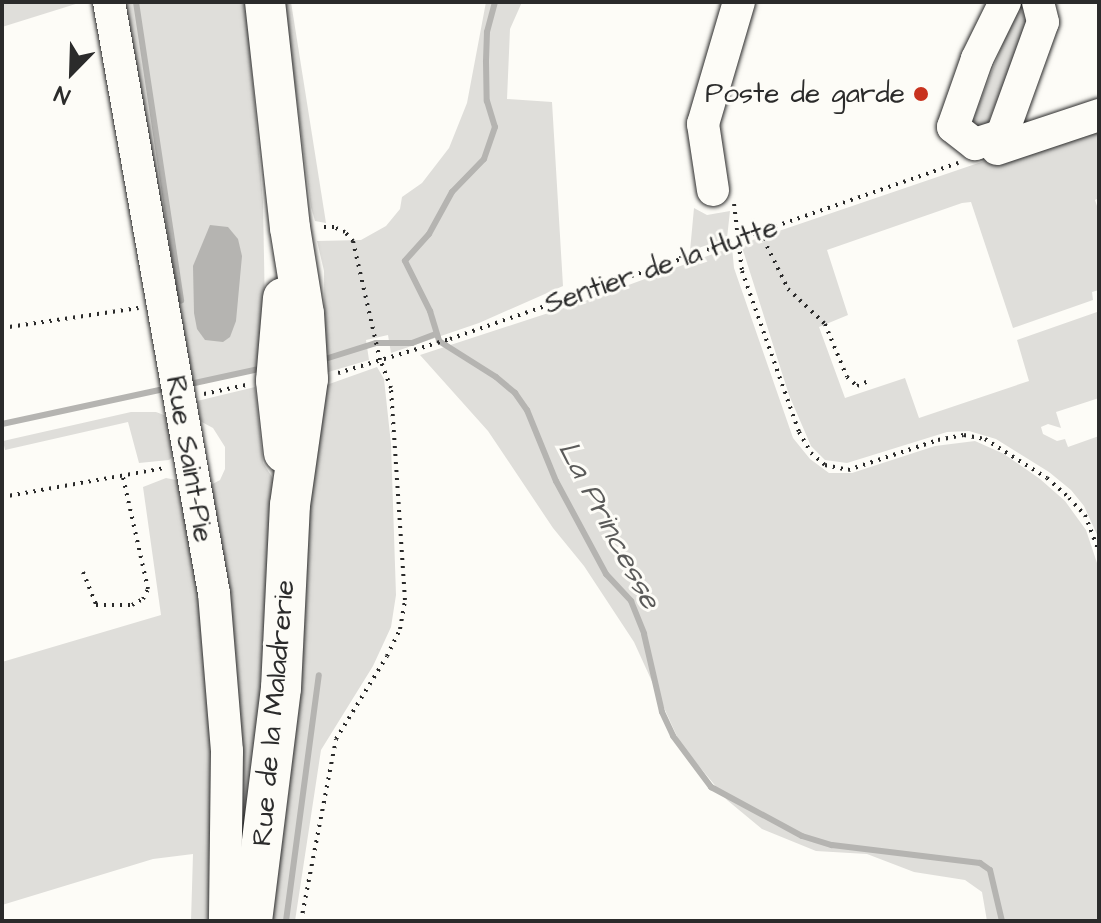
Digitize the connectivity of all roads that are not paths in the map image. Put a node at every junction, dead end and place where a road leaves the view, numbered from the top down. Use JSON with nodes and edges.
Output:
{"nodes":[{"id":1,"x":109,"y":2,"type":"edge"},
{"id":2,"x":265,"y":2,"type":"edge"},
{"id":3,"x":739,"y":2,"type":"edge"},
{"id":4,"x":1005,"y":2,"type":"edge"},
{"id":5,"x":1038,"y":2,"type":"edge"},
{"id":6,"x":1099,"y":115,"type":"edge"},
{"id":7,"x":997,"y":149,"type":"dead end"},
{"id":8,"x":713,"y":190,"type":"dead end"},
{"id":9,"x":225,"y":921,"type":"edge"},
{"id":10,"x":252,"y":921,"type":"edge"}],
"edges":[{"from":1,"to":9,"type":"street","name":"Rue Saint-Pie"},
{"from":2,"to":10,"type":"main road","name":"Rue de la Maladrerie"},
{"from":3,"to":8,"type":"street"},
{"from":4,"to":5,"type":"street"},
{"from":6,"to":7,"type":"street"}]}
